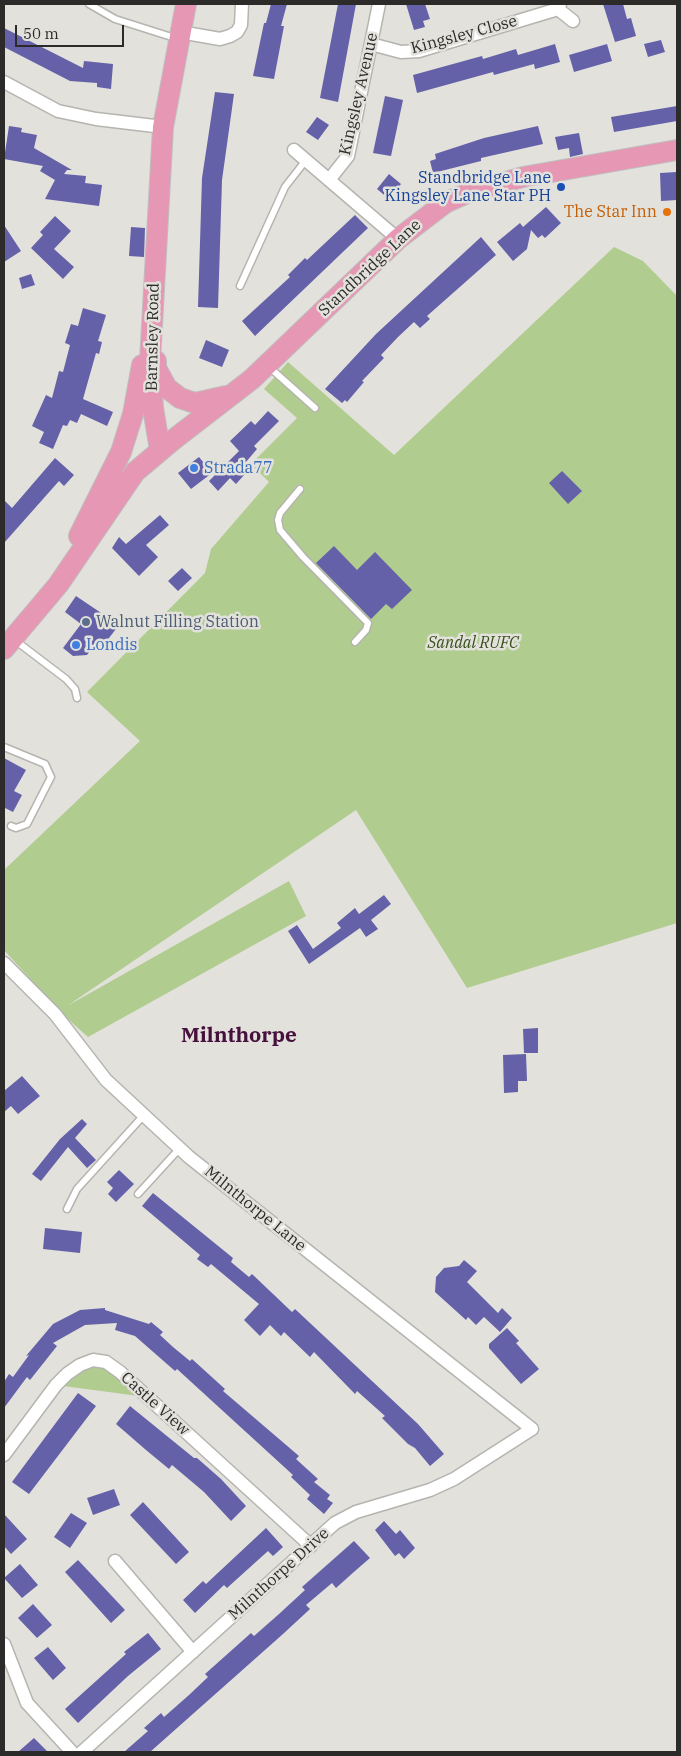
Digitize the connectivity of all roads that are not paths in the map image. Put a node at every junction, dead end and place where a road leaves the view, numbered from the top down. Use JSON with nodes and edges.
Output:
{"nodes":[{"id":1,"x":89,"y":4,"type":"edge"},
{"id":2,"x":186,"y":4,"type":"edge"},
{"id":3,"x":242,"y":4,"type":"edge"},
{"id":4,"x":379,"y":4,"type":"edge"},
{"id":5,"x":559,"y":6,"type":"edge"},
{"id":6,"x":572,"y":21,"type":"dead end"},
{"id":7,"x":180,"y":36,"type":"junction"},
{"id":8,"x":371,"y":44,"type":"junction"},
{"id":9,"x":4,"y":82,"type":"edge"},
{"id":10,"x":162,"y":127,"type":"junction"},
{"id":11,"x":294,"y":150,"type":"dead end"},
{"id":12,"x":677,"y":150,"type":"edge"},
{"id":13,"x":306,"y":160,"type":"junction"},
{"id":14,"x":329,"y":180,"type":"junction"},
{"id":15,"x":398,"y":239,"type":"junction"},
{"id":16,"x":240,"y":286,"type":"dead end"},
{"id":17,"x":152,"y":319,"type":"junction"},
{"id":18,"x":267,"y":365,"type":"junction"},
{"id":19,"x":235,"y":393,"type":"junction"},
{"id":20,"x":315,"y":408,"type":"dead end"},
{"id":21,"x":160,"y":450,"type":"junction"},
{"id":22,"x":300,"y":489,"type":"dead end"},
{"id":23,"x":58,"y":585,"type":"junction"},
{"id":24,"x":355,"y":642,"type":"dead end"},
{"id":25,"x":8,"y":644,"type":"edge"},
{"id":26,"x":77,"y":698,"type":"dead end"},
{"id":27,"x":4,"y":748,"type":"edge"},
{"id":28,"x":11,"y":826,"type":"dead end"},
{"id":29,"x":4,"y":962,"type":"edge"},
{"id":30,"x":144,"y":1115,"type":"junction"},
{"id":31,"x":180,"y":1148,"type":"junction"},
{"id":32,"x":138,"y":1194,"type":"dead end"},
{"id":33,"x":67,"y":1209,"type":"dead end"},
{"id":34,"x":532,"y":1430,"type":"joint"},
{"id":35,"x":4,"y":1455,"type":"edge"},
{"id":36,"x":311,"y":1546,"type":"junction"},
{"id":37,"x":115,"y":1561,"type":"dead end"},
{"id":38,"x":4,"y":1644,"type":"edge"},
{"id":39,"x":193,"y":1652,"type":"junction"},
{"id":40,"x":72,"y":1752,"type":"edge"},
{"id":41,"x":82,"y":1752,"type":"edge"}],
"edges":[{"from":1,"to":7,"type":"lane"},
{"from":2,"to":7,"type":"main road","name":"Barnsley Road"},
{"from":3,"to":7,"type":"street"},
{"from":4,"to":8,"type":"street","name":"Kingsley Avenue"},
{"from":5,"to":6,"type":"street","name":"Kingsley Close"},
{"from":5,"to":8,"type":"street","name":"Kingsley Close"},
{"from":7,"to":10,"type":"main road","name":"Barnsley Road"},
{"from":8,"to":14,"type":"street","name":"Kingsley Avenue"},
{"from":9,"to":10,"type":"street"},
{"from":10,"to":17,"type":"main road","name":"Barnsley Road"},
{"from":11,"to":13,"type":"street"},
{"from":12,"to":15,"type":"main road","name":"Standbridge Lane"},
{"from":13,"to":14,"type":"street"},
{"from":13,"to":16,"type":"lane"},
{"from":14,"to":15,"type":"street"},
{"from":15,"to":18,"type":"main road","name":"Standbridge Lane"},
{"from":17,"to":19,"type":"main road"},
{"from":17,"to":21,"type":"main road","name":"Barnsley Road"},
{"from":17,"to":23,"type":"main road"},
{"from":18,"to":19,"type":"main road","name":"Standbridge Lane"},
{"from":18,"to":20,"type":"lane"},
{"from":19,"to":21,"type":"main road","name":"Standbridge Lane"},
{"from":21,"to":23,"type":"main road"},
{"from":22,"to":24,"type":"lane"},
{"from":23,"to":25,"type":"main road"},
{"from":25,"to":26,"type":"lane"},
{"from":27,"to":28,"type":"lane"},
{"from":29,"to":30,"type":"street","name":"Milnthorpe Lane"},
{"from":30,"to":31,"type":"street","name":"Milnthorpe Lane"},
{"from":30,"to":33,"type":"lane"},
{"from":31,"to":32,"type":"lane"},
{"from":31,"to":34,"type":"street","name":"Milnthorpe Lane"},
{"from":34,"to":36,"type":"street","name":"Milnthorpe Drive"},
{"from":35,"to":36,"type":"street","name":"Castle View"},
{"from":36,"to":39,"type":"street","name":"Milnthorpe Drive"},
{"from":37,"to":39,"type":"street"},
{"from":38,"to":40,"type":"street"},
{"from":39,"to":41,"type":"street","name":"Milnthorpe Drive"}]}
